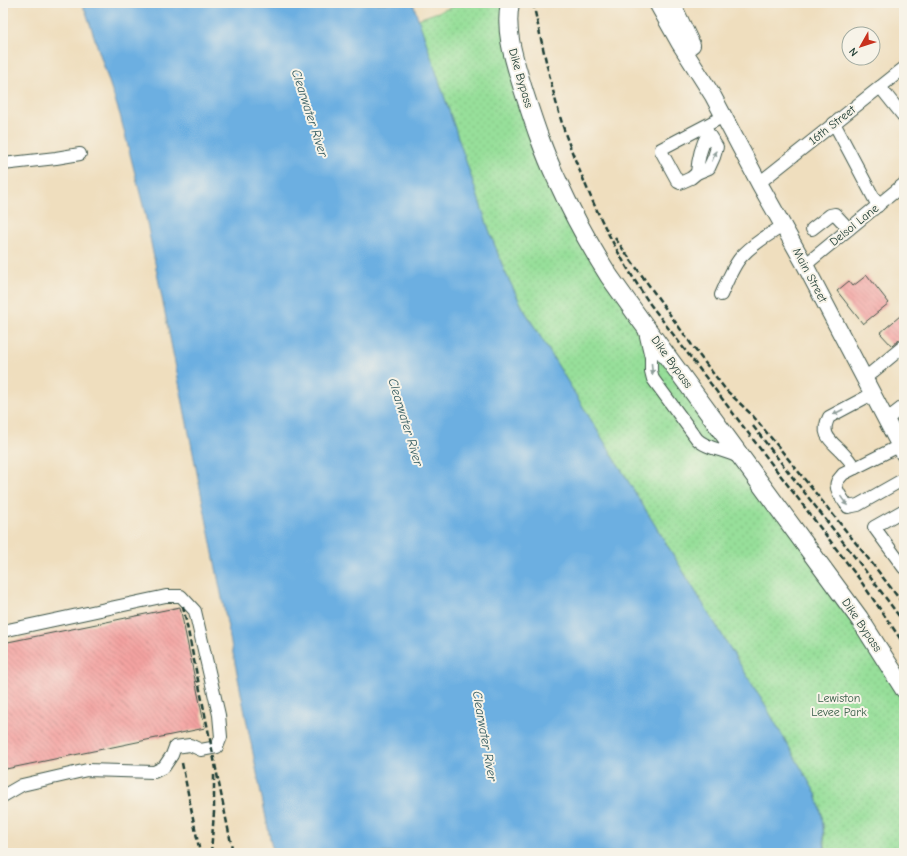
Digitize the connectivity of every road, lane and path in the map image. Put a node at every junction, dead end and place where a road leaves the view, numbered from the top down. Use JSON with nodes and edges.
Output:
{"nodes":[{"id":1,"x":510,"y":3,"type":"edge"},
{"id":2,"x":657,"y":3,"type":"edge"},
{"id":3,"x":672,"y":3,"type":"edge"},
{"id":4,"x":904,"y":68,"type":"edge"},
{"id":5,"x":880,"y":87,"type":"junction"},
{"id":6,"x":713,"y":96,"type":"junction"},
{"id":7,"x":724,"y":116,"type":"junction"},
{"id":8,"x":904,"y":117,"type":"edge"},
{"id":9,"x":834,"y":123,"type":"junction"},
{"id":10,"x":706,"y":130,"type":"junction"},
{"id":11,"x":80,"y":154,"type":"dead end"},
{"id":12,"x":3,"y":164,"type":"edge"},
{"id":13,"x":759,"y":183,"type":"junction"},
{"id":14,"x":902,"y":190,"type":"edge"},
{"id":15,"x":878,"y":206,"type":"junction"},
{"id":16,"x":783,"y":226,"type":"junction"},
{"id":17,"x":812,"y":229,"type":"dead end"},
{"id":18,"x":849,"y":229,"type":"junction"},
{"id":19,"x":805,"y":265,"type":"junction"},
{"id":20,"x":721,"y":295,"type":"dead end"},
{"id":21,"x":639,"y":318,"type":"junction"},
{"id":22,"x":904,"y":346,"type":"edge"},
{"id":23,"x":864,"y":379,"type":"junction"},
{"id":24,"x":872,"y":394,"type":"junction"},
{"id":25,"x":904,"y":406,"type":"edge"},
{"id":26,"x":886,"y":420,"type":"junction"},
{"id":27,"x":902,"y":450,"type":"edge"},
{"id":28,"x":744,"y":460,"type":"junction"},
{"id":29,"x":855,"y":468,"type":"junction"},
{"id":30,"x":904,"y":479,"type":"edge"},
{"id":31,"x":904,"y":510,"type":"edge"},
{"id":32,"x":904,"y":568,"type":"edge"},
{"id":33,"x":3,"y":631,"type":"edge"},
{"id":34,"x":904,"y":689,"type":"edge"},
{"id":35,"x":3,"y":796,"type":"edge"}],
"edges":[{"from":1,"to":21,"type":"highway","name":"Dike Bypass"},
{"from":2,"to":6,"type":"main road","name":"Main Street"},
{"from":3,"to":6,"type":"main road","name":"Main Street"},
{"from":4,"to":5,"type":"street","name":"16th Street"},
{"from":5,"to":8,"type":"street"},
{"from":5,"to":9,"type":"street","name":"16th Street"},
{"from":6,"to":7,"type":"main road","name":"Main Street"},
{"from":7,"to":10,"type":"street"},
{"from":7,"to":13,"type":"main road","name":"Main Street"},
{"from":9,"to":13,"type":"street","name":"16th Street"},
{"from":9,"to":15,"type":"street"},
{"from":10,"to":10,"type":"street"},
{"from":11,"to":12,"type":"street"},
{"from":13,"to":16,"type":"main road","name":"Main Street"},
{"from":14,"to":15,"type":"street","name":"Delsol Lane"},
{"from":15,"to":18,"type":"street","name":"Delsol Lane"},
{"from":16,"to":19,"type":"main road","name":"Main Street"},
{"from":16,"to":20,"type":"street"},
{"from":17,"to":18,"type":"street"},
{"from":18,"to":19,"type":"street","name":"Delsol Lane"},
{"from":19,"to":23,"type":"main road","name":"Main Street"},
{"from":21,"to":28,"type":"highway","name":"Dike Bypass"},
{"from":21,"to":28,"type":"street","one_way":true},
{"from":22,"to":23,"type":"street"},
{"from":23,"to":24,"type":"main road","name":"Main Street"},
{"from":24,"to":26,"type":"main road","name":"Main Street"},
{"from":24,"to":29,"type":"street","one_way":true},
{"from":25,"to":26,"type":"street"},
{"from":26,"to":27,"type":"main road","name":"Main Street"},
{"from":27,"to":29,"type":"street"},
{"from":28,"to":34,"type":"highway","name":"Dike Bypass"},
{"from":29,"to":30,"type":"street","one_way":true},
{"from":31,"to":32,"type":"street"},
{"from":33,"to":35,"type":"street"}]}
